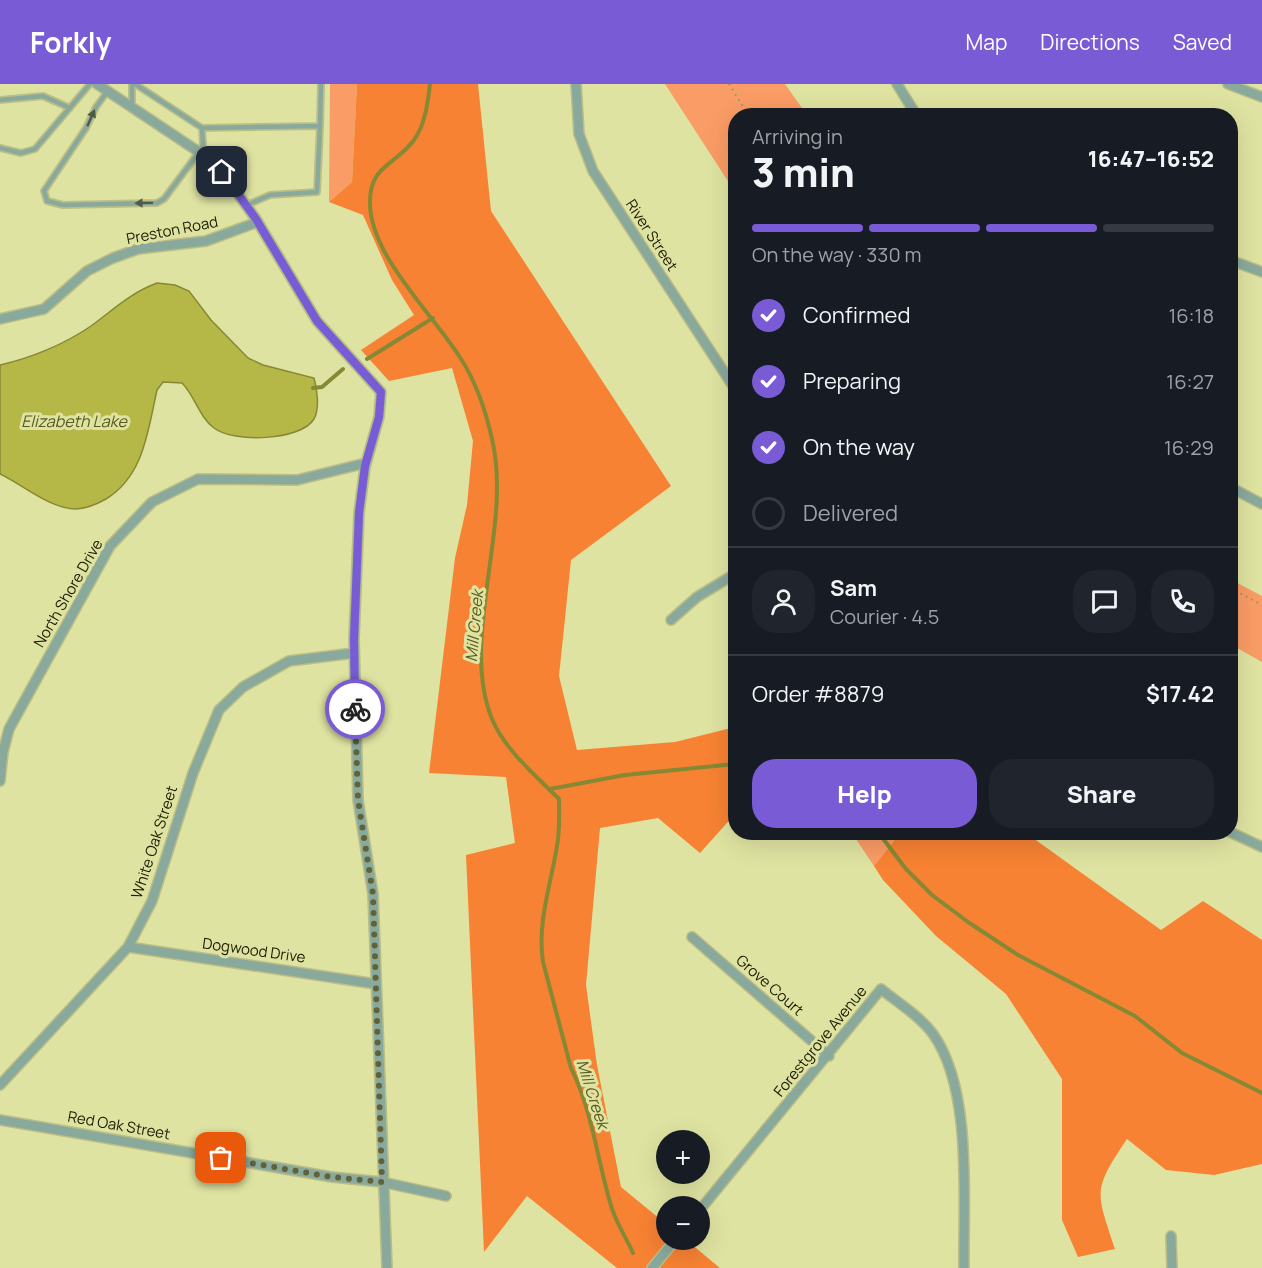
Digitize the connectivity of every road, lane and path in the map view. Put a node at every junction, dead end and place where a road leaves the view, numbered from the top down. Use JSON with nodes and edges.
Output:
{"nodes":[{"id":1,"x":90,"y":84,"type":"edge"},
{"id":2,"x":97,"y":84,"type":"edge"},
{"id":3,"x":133,"y":84,"type":"edge"},
{"id":4,"x":321,"y":84,"type":"edge"},
{"id":5,"x":576,"y":84,"type":"edge"},
{"id":6,"x":729,"y":84,"type":"edge"},
{"id":7,"x":1228,"y":84,"type":"edge"},
{"id":8,"x":899,"y":85,"type":"edge"},
{"id":9,"x":107,"y":91,"type":"junction"},
{"id":10,"x":1262,"y":97,"type":"edge"},
{"id":11,"x":0,"y":100,"type":"edge"},
{"id":12,"x":132,"y":107,"type":"junction"},
{"id":13,"x":70,"y":108,"type":"junction"},
{"id":14,"x":744,"y":108,"type":"edge"},
{"id":15,"x":912,"y":108,"type":"edge"},
{"id":16,"x":320,"y":126,"type":"junction"},
{"id":17,"x":202,"y":128,"type":"junction"},
{"id":18,"x":0,"y":148,"type":"edge"},
{"id":19,"x":199,"y":152,"type":"junction"},
{"id":20,"x":246,"y":205,"type":"junction"},
{"id":21,"x":258,"y":222,"type":"junction"},
{"id":22,"x":1238,"y":263,"type":"edge"},
{"id":23,"x":1262,"y":272,"type":"edge"},
{"id":24,"x":0,"y":320,"type":"edge"},
{"id":25,"x":728,"y":378,"type":"edge"},
{"id":26,"x":366,"y":463,"type":"junction"},
{"id":27,"x":1238,"y":491,"type":"edge"},
{"id":28,"x":1262,"y":504,"type":"edge"},
{"id":29,"x":728,"y":578,"type":"edge"},
{"id":30,"x":1238,"y":592,"type":"edge"},
{"id":31,"x":1262,"y":605,"type":"edge"},
{"id":32,"x":671,"y":620,"type":"dead end"},
{"id":33,"x":354,"y":652,"type":"junction"},
{"id":34,"x":0,"y":781,"type":"edge"},
{"id":35,"x":1238,"y":836,"type":"edge"},
{"id":36,"x":1262,"y":847,"type":"edge"},
{"id":37,"x":692,"y":938,"type":"dead end"},
{"id":38,"x":128,"y":947,"type":"junction"},
{"id":39,"x":376,"y":984,"type":"junction"},
{"id":40,"x":829,"y":1056,"type":"junction"},
{"id":41,"x":0,"y":1084,"type":"edge"},
{"id":42,"x":0,"y":1120,"type":"edge"},
{"id":43,"x":382,"y":1182,"type":"junction"},
{"id":44,"x":446,"y":1196,"type":"dead end"},
{"id":45,"x":710,"y":1198,"type":"edge"},
{"id":46,"x":1171,"y":1236,"type":"dead end"},
{"id":47,"x":667,"y":1250,"type":"edge"},
{"id":48,"x":387,"y":1268,"type":"edge"},
{"id":49,"x":652,"y":1268,"type":"edge"},
{"id":50,"x":964,"y":1268,"type":"edge"},
{"id":51,"x":1172,"y":1268,"type":"edge"}],
"edges":[{"from":1,"to":13,"type":"lane"},
{"from":2,"to":9,"type":"street"},
{"from":3,"to":12,"type":"lane"},
{"from":3,"to":17,"type":"lane"},
{"from":4,"to":16,"type":"lane"},
{"from":5,"to":25,"type":"street","name":"River Street"},
{"from":6,"to":14,"type":"path"},
{"from":7,"to":10,"type":"street"},
{"from":8,"to":15,"type":"street"},
{"from":9,"to":12,"type":"street"},
{"from":19,"to":9,"type":"lane","one_way":true},
{"from":11,"to":13,"type":"lane"},
{"from":12,"to":19,"type":"street"},
{"from":13,"to":18,"type":"lane"},
{"from":16,"to":17,"type":"lane"},
{"from":16,"to":20,"type":"lane"},
{"from":17,"to":19,"type":"lane"},
{"from":19,"to":20,"type":"street"},
{"from":20,"to":21,"type":"street"},
{"from":21,"to":24,"type":"street","name":"Preston Road"},
{"from":21,"to":26,"type":"street"},
{"from":22,"to":23,"type":"street"},
{"from":26,"to":33,"type":"street"},
{"from":26,"to":34,"type":"street","name":"North Shore Drive"},
{"from":27,"to":28,"type":"street"},
{"from":29,"to":32,"type":"street"},
{"from":30,"to":31,"type":"path"},
{"from":33,"to":38,"type":"street","name":"White Oak Street"},
{"from":33,"to":39,"type":"street"},
{"from":35,"to":36,"type":"street"},
{"from":37,"to":40,"type":"street","name":"Grove Court"},
{"from":38,"to":39,"type":"street","name":"Dogwood Drive"},
{"from":38,"to":41,"type":"street","name":"White Oak Street"},
{"from":39,"to":43,"type":"street"},
{"from":40,"to":45,"type":"street","name":"Forestgrove Avenue"},
{"from":40,"to":50,"type":"street","name":"Forestgrove Avenue"},
{"from":42,"to":43,"type":"street","name":"Red Oak Street"},
{"from":43,"to":44,"type":"street","name":"Red Oak Street"},
{"from":43,"to":48,"type":"street"},
{"from":46,"to":51,"type":"street"},
{"from":47,"to":49,"type":"street"}]}
